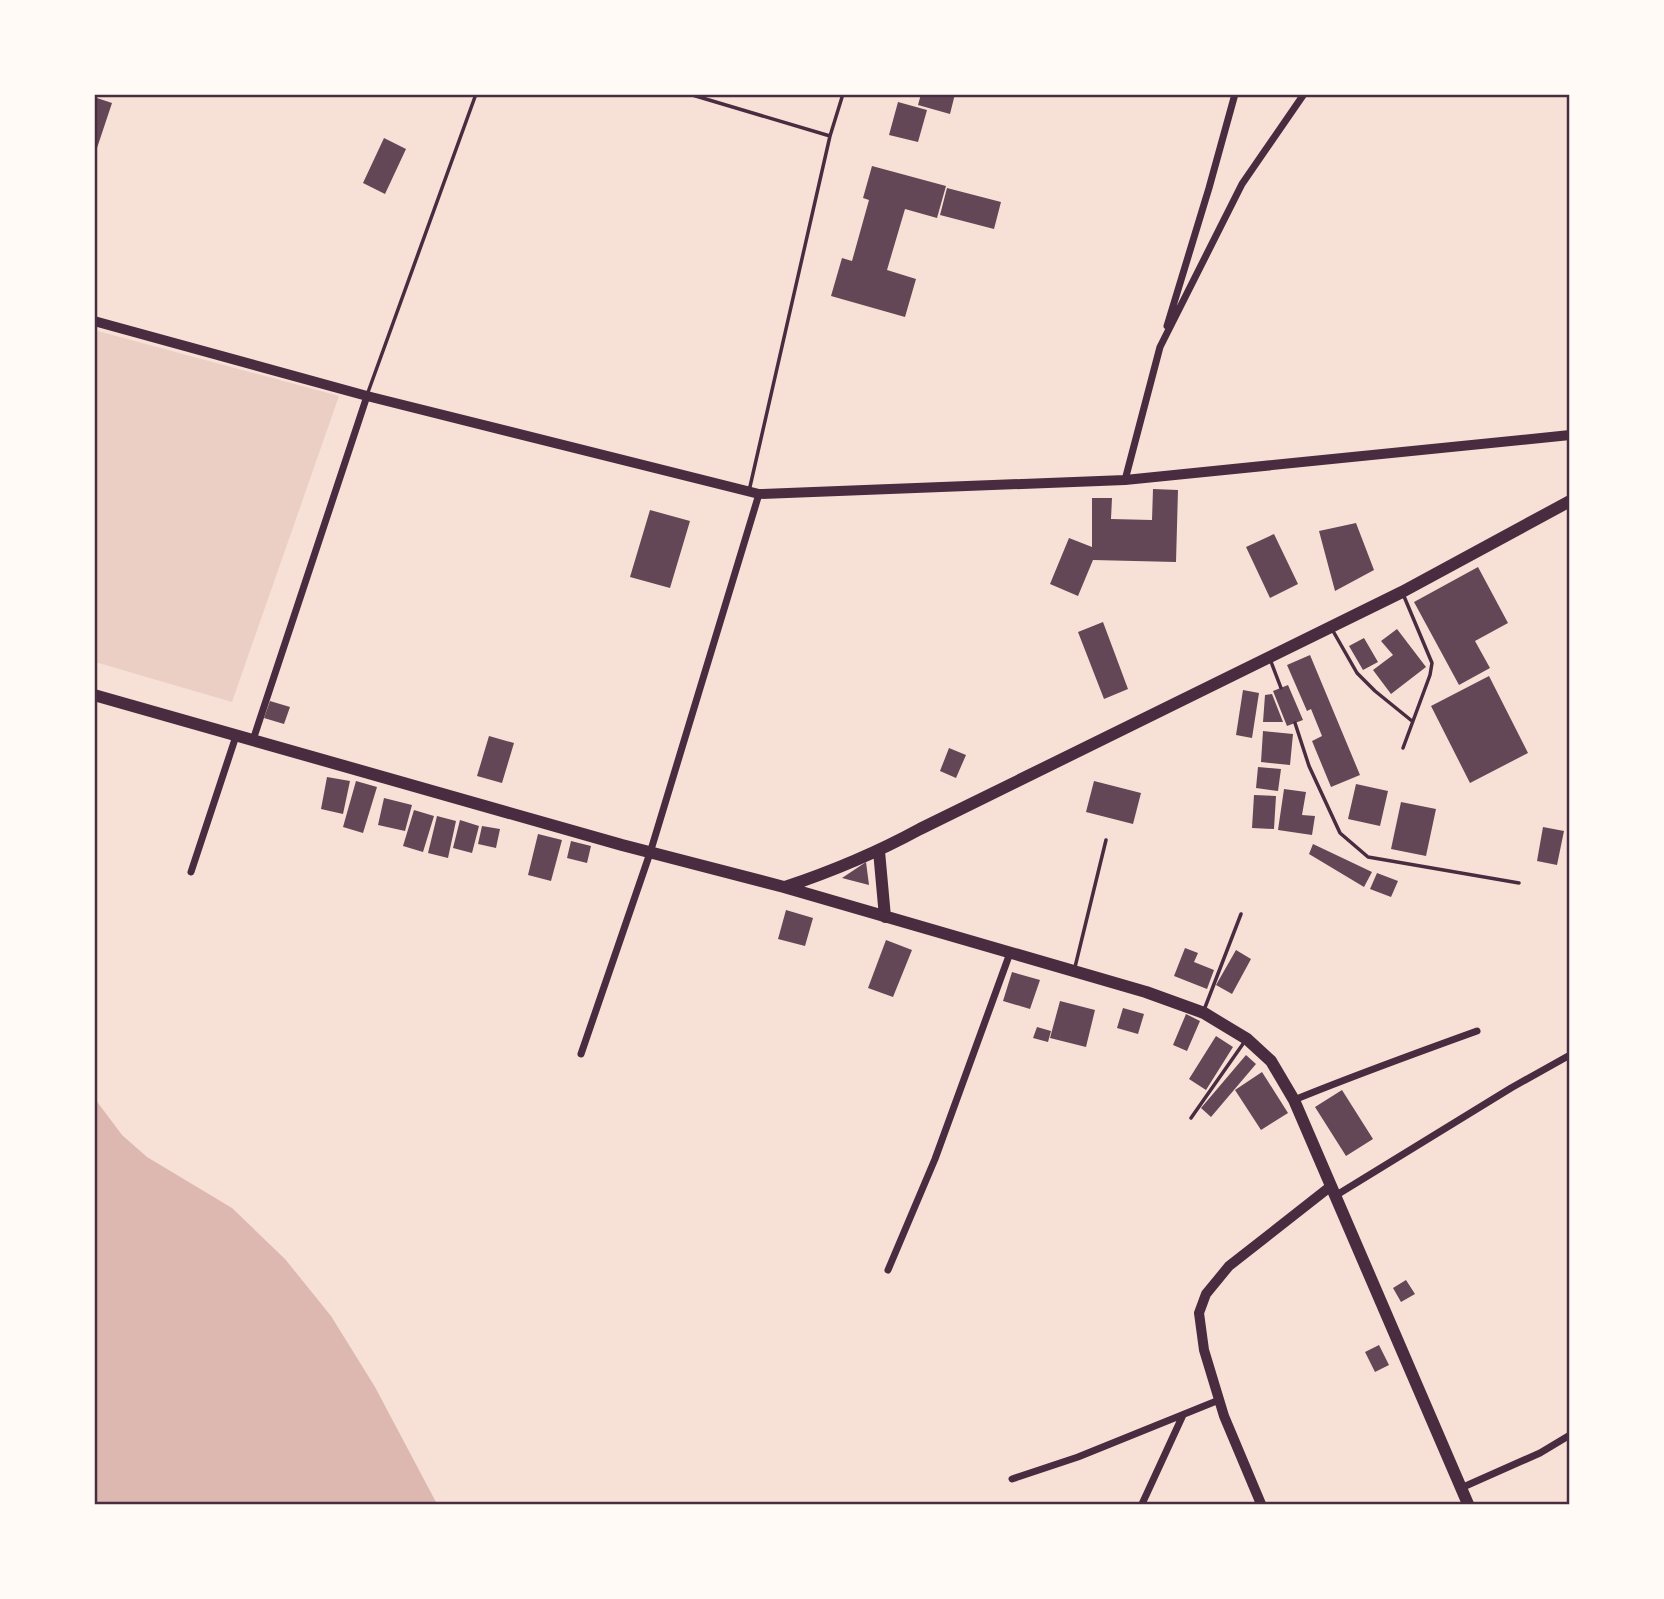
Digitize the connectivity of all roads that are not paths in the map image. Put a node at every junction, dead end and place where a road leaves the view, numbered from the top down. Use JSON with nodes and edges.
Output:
{"nodes":[{"id":1,"x":476,"y":94,"type":"edge"},
{"id":2,"x":689,"y":94,"type":"edge"},
{"id":3,"x":843,"y":94,"type":"edge"},
{"id":4,"x":1235,"y":94,"type":"edge"},
{"id":5,"x":1304,"y":94,"type":"edge"},
{"id":6,"x":830,"y":136,"type":"junction"},
{"id":7,"x":94,"y":321,"type":"edge"},
{"id":8,"x":1160,"y":347,"type":"junction"},
{"id":9,"x":367,"y":396,"type":"junction"},
{"id":10,"x":1570,"y":435,"type":"edge"},
{"id":11,"x":1125,"y":480,"type":"junction"},
{"id":12,"x":754,"y":493,"type":"junction"},
{"id":13,"x":1570,"y":501,"type":"edge"},
{"id":14,"x":1402,"y":592,"type":"junction"},
{"id":15,"x":1331,"y":626,"type":"junction"},
{"id":16,"x":1269,"y":657,"type":"junction"},
{"id":17,"x":1281,"y":688,"type":"dead end"},
{"id":18,"x":94,"y":695,"type":"edge"},
{"id":19,"x":1413,"y":722,"type":"junction"},
{"id":20,"x":1295,"y":723,"type":"dead end"},
{"id":21,"x":236,"y":736,"type":"junction"},
{"id":22,"x":253,"y":740,"type":"junction"},
{"id":23,"x":1403,"y":748,"type":"dead end"},
{"id":24,"x":1106,"y":840,"type":"dead end"},
{"id":25,"x":879,"y":851,"type":"junction"},
{"id":26,"x":650,"y":853,"type":"junction"},
{"id":27,"x":191,"y":872,"type":"dead end"},
{"id":28,"x":1518,"y":883,"type":"dead end"},
{"id":29,"x":783,"y":887,"type":"junction"},
{"id":30,"x":1241,"y":914,"type":"dead end"},
{"id":31,"x":886,"y":917,"type":"junction"},
{"id":32,"x":1010,"y":953,"type":"junction"},
{"id":33,"x":1074,"y":970,"type":"junction"},
{"id":34,"x":1203,"y":1013,"type":"junction"},
{"id":35,"x":1477,"y":1031,"type":"dead end"},
{"id":36,"x":1247,"y":1039,"type":"junction"},
{"id":37,"x":581,"y":1054,"type":"dead end"},
{"id":38,"x":1570,"y":1055,"type":"edge"},
{"id":39,"x":1294,"y":1100,"type":"junction"},
{"id":40,"x":1191,"y":1118,"type":"dead end"},
{"id":41,"x":1333,"y":1191,"type":"junction"},
{"id":42,"x":888,"y":1270,"type":"dead end"},
{"id":43,"x":1219,"y":1400,"type":"junction"},
{"id":44,"x":1184,"y":1415,"type":"junction"},
{"id":45,"x":1570,"y":1435,"type":"edge"},
{"id":46,"x":1012,"y":1479,"type":"dead end"},
{"id":47,"x":1461,"y":1488,"type":"junction"},
{"id":48,"x":1142,"y":1504,"type":"edge"},
{"id":49,"x":1261,"y":1504,"type":"edge"},
{"id":50,"x":1468,"y":1504,"type":"edge"}],
"edges":[{"from":1,"to":9,"type":"lane"},
{"from":2,"to":6,"type":"lane"},
{"from":3,"to":6,"type":"lane"},
{"from":4,"to":8,"type":"street"},
{"from":5,"to":8,"type":"street"},
{"from":6,"to":12,"type":"lane"},
{"from":7,"to":9,"type":"street"},
{"from":8,"to":11,"type":"street"},
{"from":9,"to":12,"type":"street"},
{"from":9,"to":22,"type":"street"},
{"from":10,"to":11,"type":"street"},
{"from":11,"to":12,"type":"street"},
{"from":12,"to":26,"type":"street"},
{"from":13,"to":14,"type":"main road"},
{"from":14,"to":15,"type":"main road"},
{"from":14,"to":19,"type":"lane"},
{"from":15,"to":16,"type":"main road"},
{"from":15,"to":19,"type":"lane"},
{"from":16,"to":17,"type":"lane"},
{"from":16,"to":25,"type":"main road"},
{"from":18,"to":21,"type":"main road"},
{"from":19,"to":23,"type":"lane"},
{"from":20,"to":28,"type":"lane"},
{"from":21,"to":22,"type":"main road"},
{"from":21,"to":27,"type":"street"},
{"from":22,"to":26,"type":"main road"},
{"from":24,"to":33,"type":"lane"},
{"from":25,"to":29,"type":"main road"},
{"from":25,"to":31,"type":"main road"},
{"from":26,"to":29,"type":"main road"},
{"from":26,"to":37,"type":"street"},
{"from":29,"to":31,"type":"main road"},
{"from":30,"to":34,"type":"lane"},
{"from":31,"to":32,"type":"main road"},
{"from":32,"to":33,"type":"main road"},
{"from":32,"to":42,"type":"street"},
{"from":33,"to":34,"type":"main road"},
{"from":34,"to":36,"type":"main road"},
{"from":35,"to":39,"type":"street"},
{"from":36,"to":39,"type":"main road"},
{"from":36,"to":40,"type":"lane"},
{"from":38,"to":41,"type":"street"},
{"from":39,"to":41,"type":"main road"},
{"from":41,"to":43,"type":"main road"},
{"from":41,"to":47,"type":"main road"},
{"from":43,"to":44,"type":"street"},
{"from":43,"to":49,"type":"main road"},
{"from":44,"to":46,"type":"street"},
{"from":44,"to":48,"type":"street"},
{"from":45,"to":47,"type":"street"},
{"from":47,"to":50,"type":"main road"}]}
